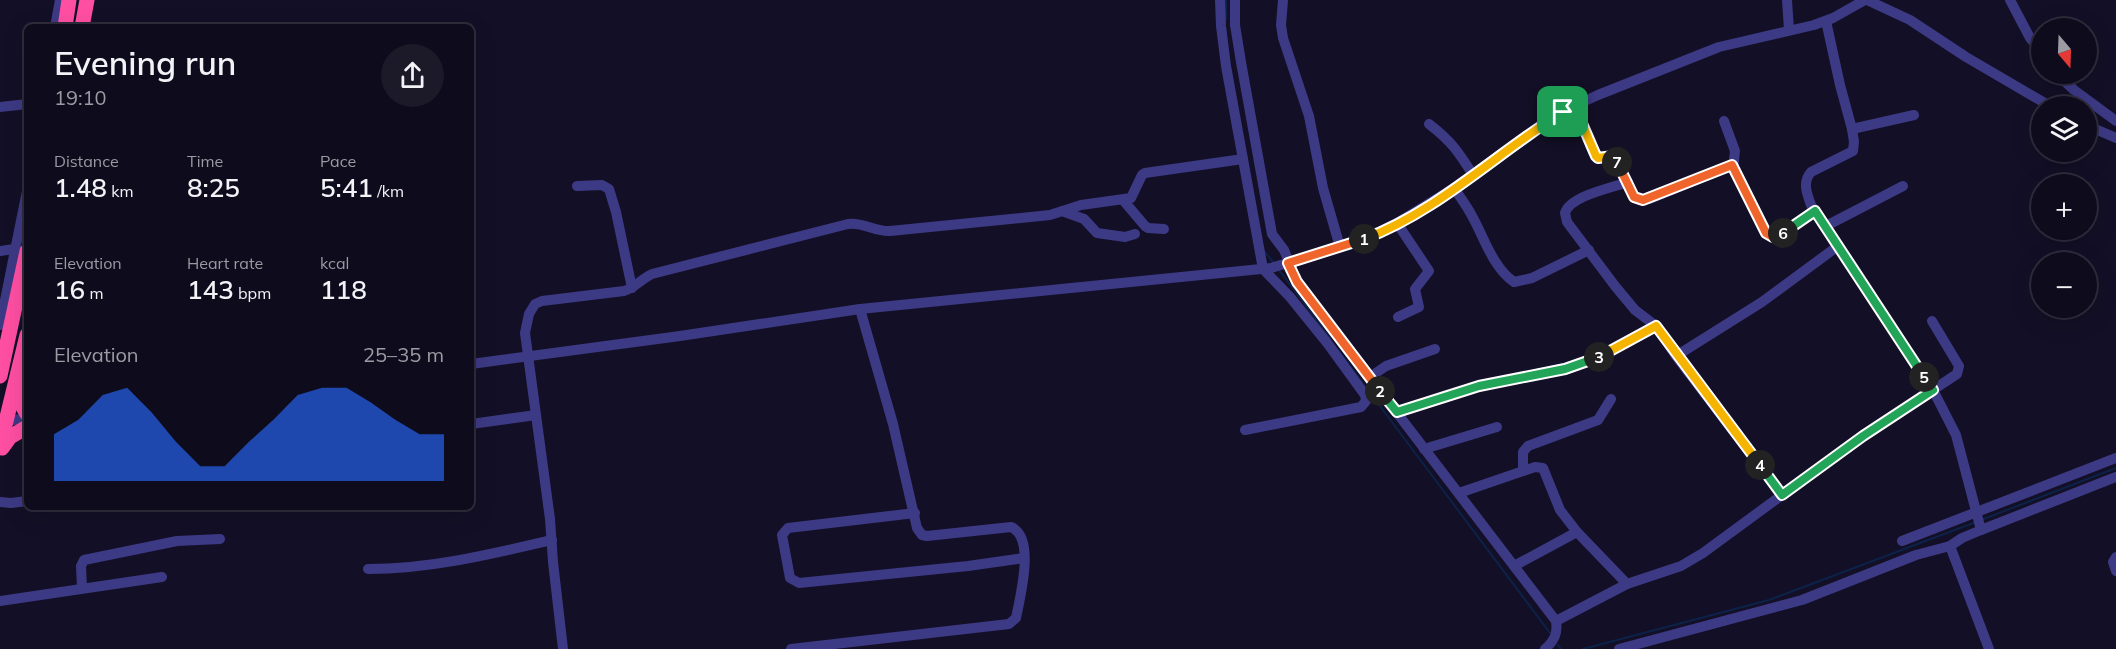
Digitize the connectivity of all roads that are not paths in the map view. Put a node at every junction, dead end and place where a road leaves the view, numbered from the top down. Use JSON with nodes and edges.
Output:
{"nodes":[{"id":1,"x":60,"y":0,"type":"edge"},
{"id":2,"x":69,"y":0,"type":"edge"},
{"id":3,"x":87,"y":0,"type":"edge"},
{"id":4,"x":1220,"y":0,"type":"edge"},
{"id":5,"x":1235,"y":0,"type":"edge"},
{"id":6,"x":1282,"y":0,"type":"edge"},
{"id":7,"x":1787,"y":0,"type":"edge"},
{"id":8,"x":1866,"y":0,"type":"edge"},
{"id":9,"x":2010,"y":0,"type":"edge"},
{"id":10,"x":1826,"y":21,"type":"junction"},
{"id":11,"x":56,"y":24,"type":"edge"},
{"id":12,"x":65,"y":24,"type":"edge"},
{"id":13,"x":83,"y":24,"type":"edge"},
{"id":14,"x":1789,"y":30,"type":"junction"},
{"id":15,"x":2031,"y":39,"type":"edge"},
{"id":16,"x":2068,"y":84,"type":"edge"},
{"id":17,"x":2033,"y":96,"type":"edge"},
{"id":18,"x":24,"y":104,"type":"edge"},
{"id":19,"x":1574,"y":105,"type":"junction"},
{"id":20,"x":0,"y":107,"type":"edge"},
{"id":21,"x":1914,"y":115,"type":"dead end"},
{"id":22,"x":1724,"y":121,"type":"dead end"},
{"id":23,"x":2116,"y":121,"type":"edge"},
{"id":24,"x":1428,"y":124,"type":"dead end"},
{"id":25,"x":1852,"y":129,"type":"junction"},
{"id":26,"x":2097,"y":130,"type":"edge"},
{"id":27,"x":2116,"y":138,"type":"edge"},
{"id":28,"x":1243,"y":159,"type":"junction"},
{"id":29,"x":1732,"y":165,"type":"junction"},
{"id":30,"x":1473,"y":175,"type":"junction"},
{"id":31,"x":1628,"y":182,"type":"junction"},
{"id":32,"x":577,"y":186,"type":"dead end"},
{"id":33,"x":1903,"y":186,"type":"dead end"},
{"id":34,"x":1454,"y":188,"type":"junction"},
{"id":35,"x":1123,"y":200,"type":"junction"},
{"id":36,"x":1061,"y":211,"type":"junction"},
{"id":37,"x":1815,"y":211,"type":"junction"},
{"id":38,"x":24,"y":218,"type":"edge"},
{"id":39,"x":1397,"y":223,"type":"junction"},
{"id":40,"x":1826,"y":226,"type":"junction"},
{"id":41,"x":1164,"y":229,"type":"dead end"},
{"id":42,"x":1135,"y":234,"type":"dead end"},
{"id":43,"x":1838,"y":246,"type":"junction"},
{"id":44,"x":1341,"y":247,"type":"junction"},
{"id":45,"x":20,"y":250,"type":"edge"},
{"id":46,"x":1589,"y":250,"type":"junction"},
{"id":47,"x":0,"y":251,"type":"edge"},
{"id":48,"x":1287,"y":264,"type":"junction"},
{"id":49,"x":1267,"y":269,"type":"junction"},
{"id":50,"x":632,"y":288,"type":"junction"},
{"id":51,"x":860,"y":309,"type":"junction"},
{"id":52,"x":1398,"y":316,"type":"dead end"},
{"id":53,"x":1932,"y":321,"type":"dead end"},
{"id":54,"x":0,"y":325,"type":"edge"},
{"id":55,"x":1656,"y":326,"type":"junction"},
{"id":56,"x":1435,"y":349,"type":"dead end"},
{"id":57,"x":24,"y":352,"type":"edge"},
{"id":58,"x":527,"y":356,"type":"junction"},
{"id":59,"x":1676,"y":356,"type":"junction"},
{"id":60,"x":2,"y":358,"type":"edge"},
{"id":61,"x":474,"y":364,"type":"edge"},
{"id":62,"x":0,"y":376,"type":"edge"},
{"id":63,"x":1370,"y":377,"type":"junction"},
{"id":64,"x":17,"y":381,"type":"junction"},
{"id":65,"x":1933,"y":390,"type":"junction"},
{"id":66,"x":1611,"y":399,"type":"dead end"},
{"id":67,"x":24,"y":410,"type":"edge"},
{"id":68,"x":1397,"y":412,"type":"junction"},
{"id":69,"x":536,"y":415,"type":"junction"},
{"id":70,"x":24,"y":417,"type":"edge"},
{"id":71,"x":474,"y":424,"type":"edge"},
{"id":72,"x":3,"y":426,"type":"edge"},
{"id":73,"x":24,"y":427,"type":"edge"},
{"id":74,"x":1497,"y":427,"type":"dead end"},
{"id":75,"x":24,"y":429,"type":"edge"},
{"id":76,"x":1245,"y":430,"type":"dead end"},
{"id":77,"x":0,"y":446,"type":"edge"},
{"id":78,"x":1424,"y":449,"type":"junction"},
{"id":79,"x":0,"y":451,"type":"edge"},
{"id":80,"x":2116,"y":458,"type":"edge"},
{"id":81,"x":1523,"y":471,"type":"junction"},
{"id":82,"x":2116,"y":477,"type":"edge"},
{"id":83,"x":1459,"y":493,"type":"junction"},
{"id":84,"x":1782,"y":495,"type":"junction"},
{"id":85,"x":24,"y":501,"type":"edge"},
{"id":86,"x":0,"y":502,"type":"edge"},
{"id":87,"x":915,"y":513,"type":"junction"},
{"id":88,"x":1977,"y":513,"type":"junction"},
{"id":89,"x":1981,"y":530,"type":"junction"},
{"id":90,"x":1577,"y":532,"type":"junction"},
{"id":91,"x":220,"y":539,"type":"dead end"},
{"id":92,"x":552,"y":540,"type":"junction"},
{"id":93,"x":1902,"y":541,"type":"dead end"},
{"id":94,"x":1950,"y":546,"type":"junction"},
{"id":95,"x":2116,"y":557,"type":"edge"},
{"id":96,"x":1024,"y":558,"type":"junction"},
{"id":97,"x":1514,"y":566,"type":"junction"},
{"id":98,"x":368,"y":569,"type":"dead end"},
{"id":99,"x":2116,"y":572,"type":"edge"},
{"id":100,"x":162,"y":577,"type":"dead end"},
{"id":101,"x":1627,"y":584,"type":"junction"},
{"id":102,"x":82,"y":588,"type":"junction"},
{"id":103,"x":0,"y":601,"type":"edge"},
{"id":104,"x":1556,"y":621,"type":"junction"},
{"id":105,"x":563,"y":649,"type":"edge"},
{"id":106,"x":791,"y":649,"type":"edge"},
{"id":107,"x":1545,"y":649,"type":"edge"},
{"id":108,"x":1619,"y":649,"type":"edge"},
{"id":109,"x":1989,"y":649,"type":"edge"}],
"edges":[{"from":1,"to":11,"type":"street"},
{"from":2,"to":12,"type":"highway"},
{"from":3,"to":13,"type":"highway"},
{"from":4,"to":28,"type":"street"},
{"from":5,"to":48,"type":"street"},
{"from":6,"to":44,"type":"street"},
{"from":7,"to":14,"type":"street"},
{"from":8,"to":10,"type":"street"},
{"from":8,"to":17,"type":"street"},
{"from":9,"to":15,"type":"street"},
{"from":10,"to":14,"type":"street"},
{"from":10,"to":25,"type":"street"},
{"from":14,"to":19,"type":"street"},
{"from":16,"to":23,"type":"street"},
{"from":18,"to":20,"type":"street"},
{"from":19,"to":30,"type":"street"},
{"from":19,"to":31,"type":"street"},
{"from":21,"to":25,"type":"street"},
{"from":22,"to":29,"type":"street"},
{"from":24,"to":30,"type":"street"},
{"from":25,"to":37,"type":"street"},
{"from":26,"to":27,"type":"street"},
{"from":28,"to":35,"type":"street"},
{"from":28,"to":49,"type":"street"},
{"from":29,"to":31,"type":"street"},
{"from":29,"to":37,"type":"street"},
{"from":30,"to":34,"type":"street"},
{"from":31,"to":46,"type":"street"},
{"from":32,"to":50,"type":"street"},
{"from":33,"to":40,"type":"street"},
{"from":34,"to":39,"type":"street"},
{"from":34,"to":46,"type":"street"},
{"from":35,"to":36,"type":"street"},
{"from":35,"to":41,"type":"street"},
{"from":36,"to":42,"type":"street"},
{"from":36,"to":50,"type":"street"},
{"from":37,"to":40,"type":"street"},
{"from":38,"to":45,"type":"street"},
{"from":39,"to":44,"type":"street"},
{"from":39,"to":52,"type":"street"},
{"from":40,"to":43,"type":"street"},
{"from":43,"to":59,"type":"street"},
{"from":43,"to":65,"type":"street"},
{"from":44,"to":48,"type":"street"},
{"from":45,"to":47,"type":"street"},
{"from":45,"to":54,"type":"street"},
{"from":45,"to":60,"type":"highway"},
{"from":46,"to":55,"type":"street"},
{"from":48,"to":49,"type":"street"},
{"from":48,"to":63,"type":"street"},
{"from":49,"to":51,"type":"street"},
{"from":49,"to":76,"type":"street"},
{"from":50,"to":58,"type":"street"},
{"from":51,"to":58,"type":"street"},
{"from":51,"to":87,"type":"street"},
{"from":53,"to":65,"type":"street"},
{"from":55,"to":59,"type":"street"},
{"from":55,"to":68,"type":"street"},
{"from":56,"to":63,"type":"street"},
{"from":57,"to":64,"type":"highway"},
{"from":58,"to":61,"type":"street"},
{"from":58,"to":69,"type":"street"},
{"from":59,"to":84,"type":"street"},
{"from":60,"to":62,"type":"highway"},
{"from":63,"to":68,"type":"street"},
{"from":64,"to":67,"type":"highway"},
{"from":64,"to":72,"type":"highway"},
{"from":65,"to":84,"type":"street"},
{"from":65,"to":88,"type":"street"},
{"from":66,"to":81,"type":"street"},
{"from":68,"to":78,"type":"street"},
{"from":69,"to":71,"type":"street"},
{"from":69,"to":92,"type":"street"},
{"from":70,"to":72,"type":"street"},
{"from":72,"to":73,"type":"street"},
{"from":72,"to":77,"type":"highway"},
{"from":74,"to":78,"type":"street"},
{"from":75,"to":79,"type":"highway"},
{"from":78,"to":83,"type":"street"},
{"from":80,"to":88,"type":"street"},
{"from":81,"to":83,"type":"street"},
{"from":81,"to":90,"type":"street"},
{"from":82,"to":89,"type":"street"},
{"from":83,"to":97,"type":"street"},
{"from":84,"to":101,"type":"street"},
{"from":85,"to":86,"type":"street"},
{"from":87,"to":96,"type":"street"},
{"from":87,"to":96,"type":"street"},
{"from":88,"to":89,"type":"street"},
{"from":88,"to":93,"type":"street"},
{"from":89,"to":94,"type":"street"},
{"from":90,"to":97,"type":"street"},
{"from":90,"to":101,"type":"street"},
{"from":91,"to":102,"type":"street"},
{"from":92,"to":98,"type":"street"},
{"from":92,"to":105,"type":"street"},
{"from":94,"to":108,"type":"street"},
{"from":94,"to":109,"type":"street"},
{"from":95,"to":99,"type":"street"},
{"from":96,"to":106,"type":"street"},
{"from":97,"to":104,"type":"street"},
{"from":100,"to":102,"type":"street"},
{"from":101,"to":104,"type":"street"},
{"from":102,"to":103,"type":"street"},
{"from":104,"to":107,"type":"street"}]}
